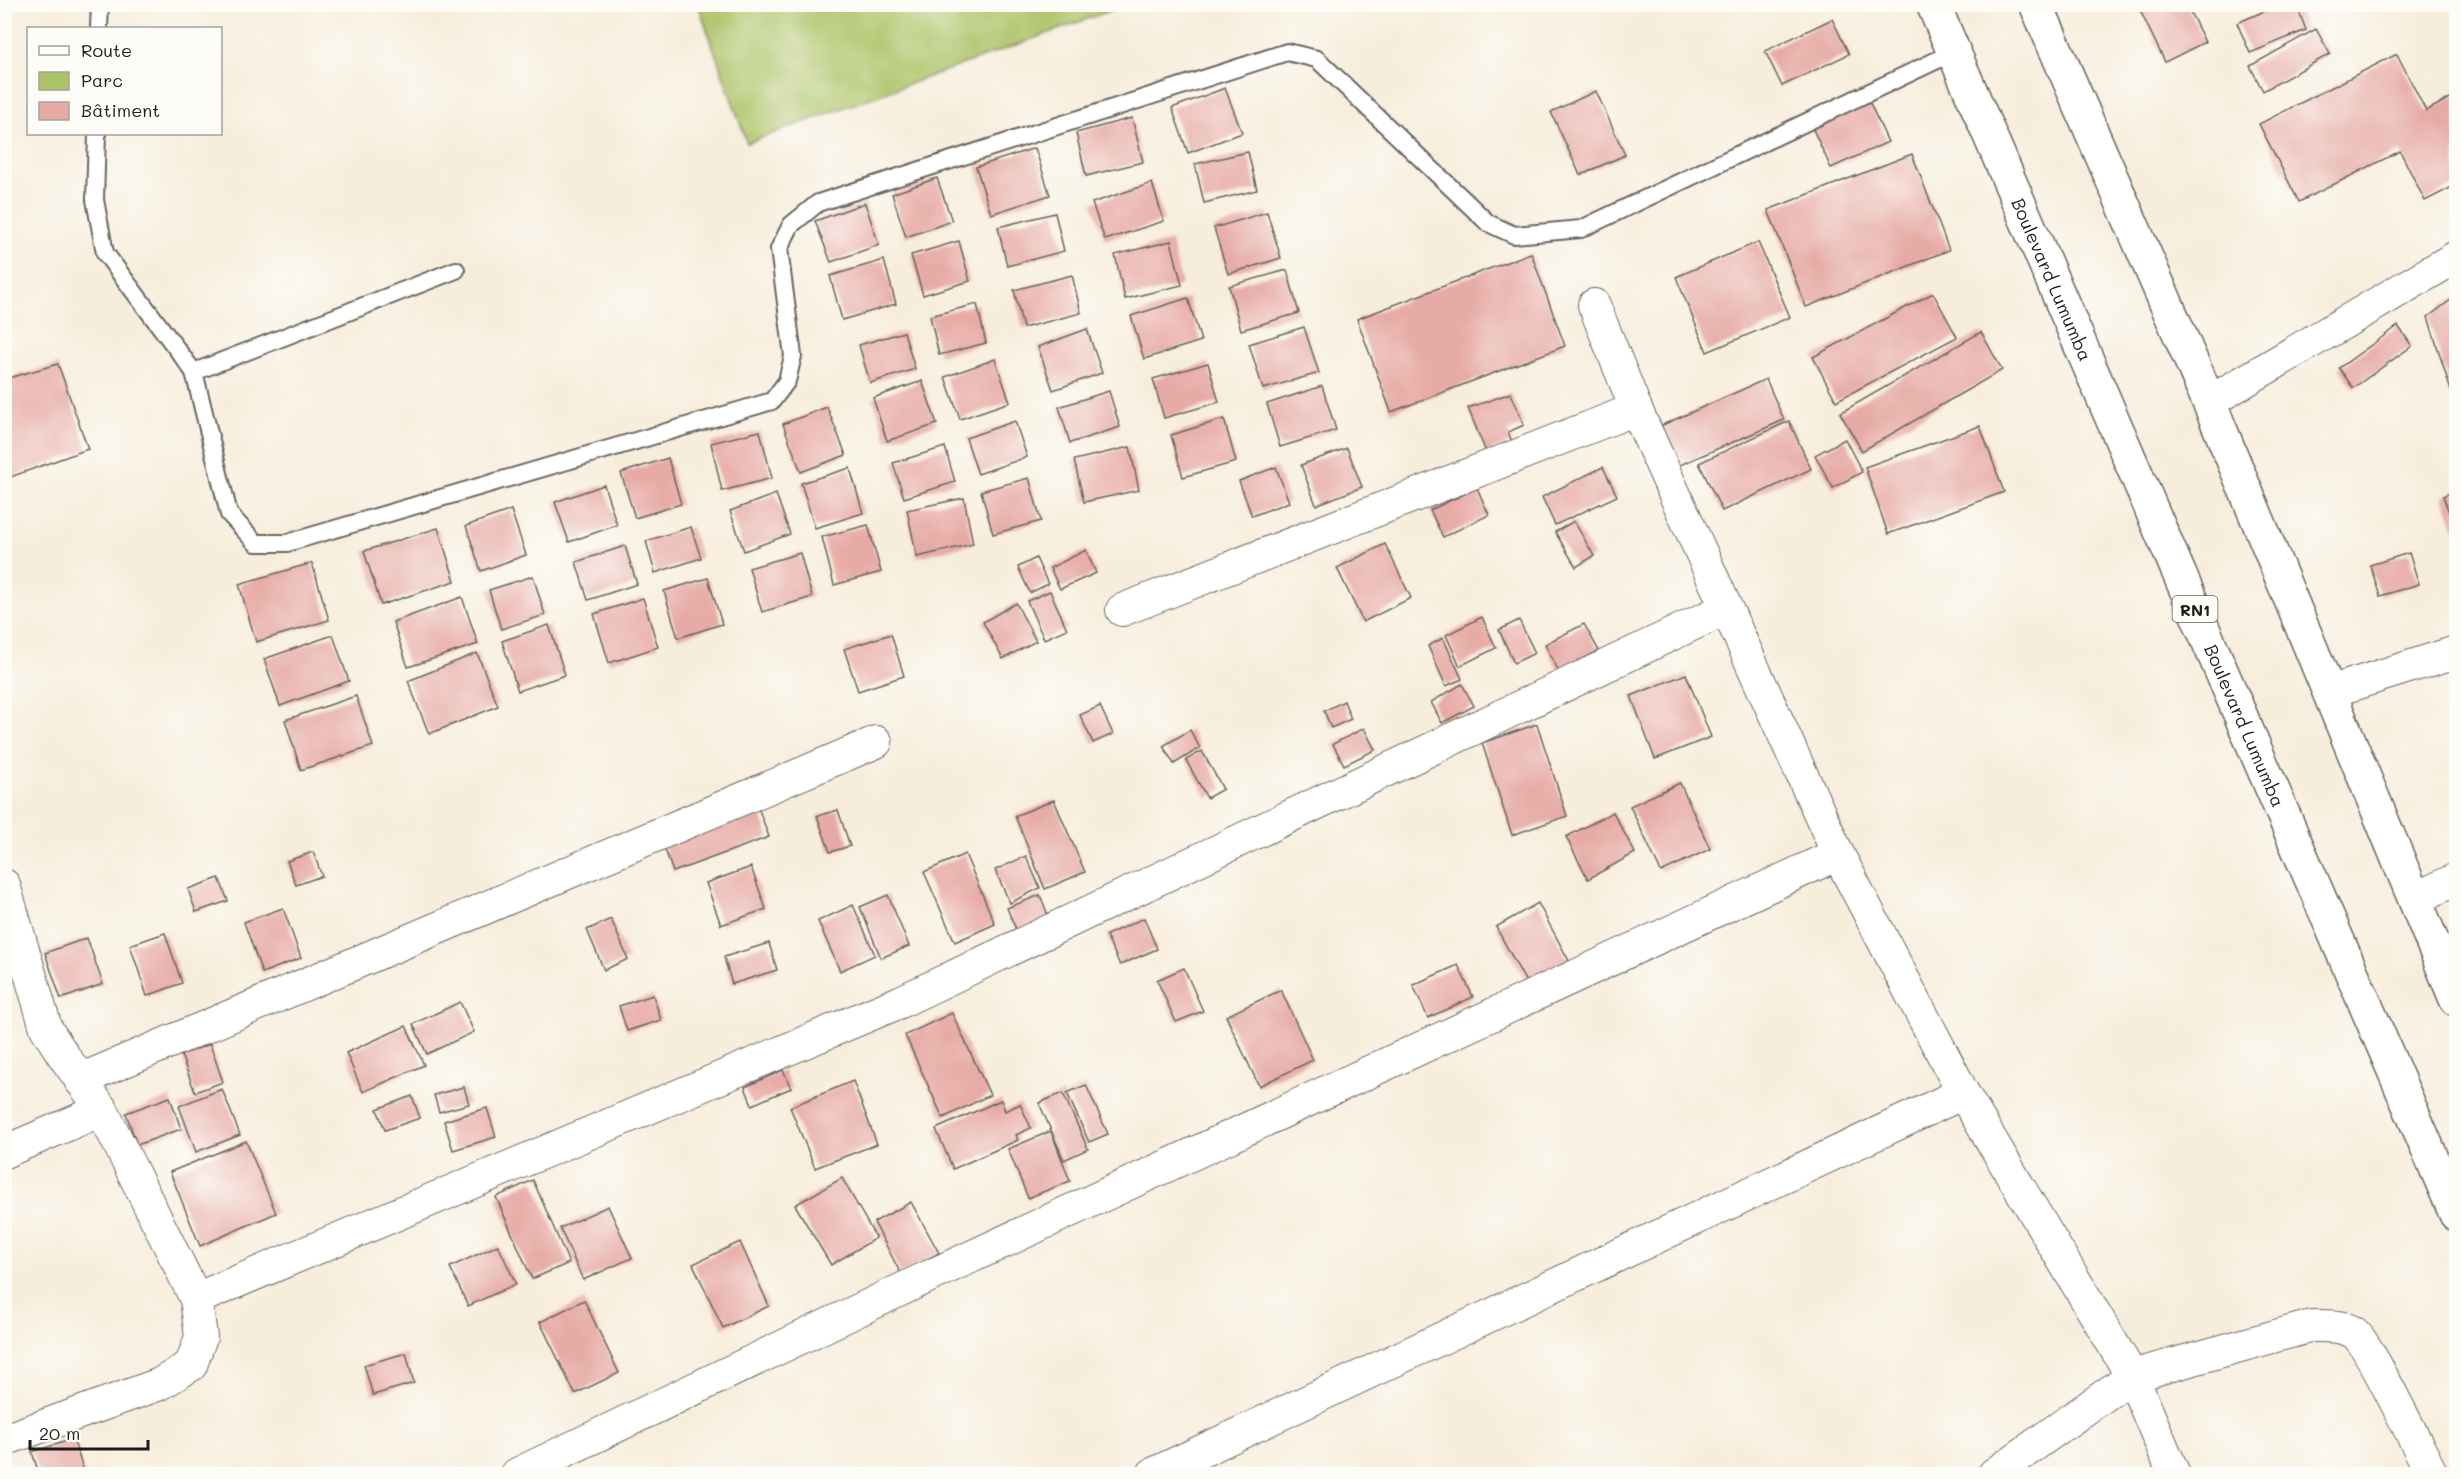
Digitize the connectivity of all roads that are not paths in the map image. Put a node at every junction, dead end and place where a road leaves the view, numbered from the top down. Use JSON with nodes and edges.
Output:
{"nodes":[{"id":1,"x":100,"y":4,"type":"edge"},
{"id":2,"x":1933,"y":4,"type":"edge"},
{"id":3,"x":2036,"y":4,"type":"edge"},
{"id":4,"x":99,"y":27,"type":"edge"},
{"id":5,"x":1954,"y":51,"type":"junction"},
{"id":6,"x":97,"y":135,"type":"edge"},
{"id":7,"x":2457,"y":257,"type":"edge"},
{"id":8,"x":456,"y":270,"type":"dead end"},
{"id":9,"x":1594,"y":305,"type":"dead end"},
{"id":10,"x":194,"y":372,"type":"junction"},
{"id":11,"x":2209,"y":402,"type":"junction"},
{"id":12,"x":1636,"y":409,"type":"junction"},
{"id":13,"x":1725,"y":609,"type":"junction"},
{"id":14,"x":1122,"y":610,"type":"dead end"},
{"id":15,"x":2457,"y":652,"type":"edge"},
{"id":16,"x":2329,"y":692,"type":"junction"},
{"id":17,"x":876,"y":742,"type":"dead end"},
{"id":18,"x":1838,"y":854,"type":"junction"},
{"id":19,"x":2457,"y":879,"type":"edge"},
{"id":20,"x":5,"y":888,"type":"edge"},
{"id":21,"x":2415,"y":898,"type":"junction"},
{"id":22,"x":2457,"y":999,"type":"edge"},
{"id":23,"x":80,"y":1080,"type":"junction"},
{"id":24,"x":1963,"y":1093,"type":"junction"},
{"id":25,"x":102,"y":1110,"type":"junction"},
{"id":26,"x":4,"y":1152,"type":"edge"},
{"id":27,"x":2457,"y":1214,"type":"edge"},
{"id":28,"x":196,"y":1299,"type":"junction"},
{"id":29,"x":2132,"y":1376,"type":"junction"},
{"id":30,"x":4,"y":1440,"type":"edge"},
{"id":31,"x":517,"y":1474,"type":"edge"},
{"id":32,"x":1153,"y":1474,"type":"edge"},
{"id":33,"x":1994,"y":1474,"type":"edge"},
{"id":34,"x":2174,"y":1474,"type":"edge"},
{"id":35,"x":2432,"y":1474,"type":"edge"}],
"edges":[{"from":1,"to":4,"type":"lane"},
{"from":2,"to":5,"type":"highway","name":"Boulevard Lumumba","number":"RN1"},
{"from":3,"to":11,"type":"highway"},
{"from":5,"to":10,"type":"lane"},
{"from":5,"to":27,"type":"highway","name":"Boulevard Lumumba","number":"RN1"},
{"from":6,"to":10,"type":"lane"},
{"from":7,"to":11,"type":"street"},
{"from":8,"to":10,"type":"lane"},
{"from":9,"to":12,"type":"street"},
{"from":11,"to":16,"type":"highway"},
{"from":12,"to":13,"type":"street"},
{"from":12,"to":14,"type":"street"},
{"from":13,"to":18,"type":"street"},
{"from":13,"to":28,"type":"street"},
{"from":15,"to":16,"type":"street"},
{"from":16,"to":21,"type":"highway"},
{"from":17,"to":23,"type":"street"},
{"from":18,"to":24,"type":"street"},
{"from":18,"to":31,"type":"street"},
{"from":19,"to":21,"type":"street"},
{"from":20,"to":23,"type":"street"},
{"from":21,"to":22,"type":"highway"},
{"from":23,"to":25,"type":"street"},
{"from":24,"to":29,"type":"street"},
{"from":24,"to":32,"type":"street"},
{"from":25,"to":26,"type":"street"},
{"from":25,"to":28,"type":"street"},
{"from":28,"to":30,"type":"street"},
{"from":29,"to":33,"type":"street"},
{"from":29,"to":34,"type":"street"},
{"from":29,"to":35,"type":"street"}]}
